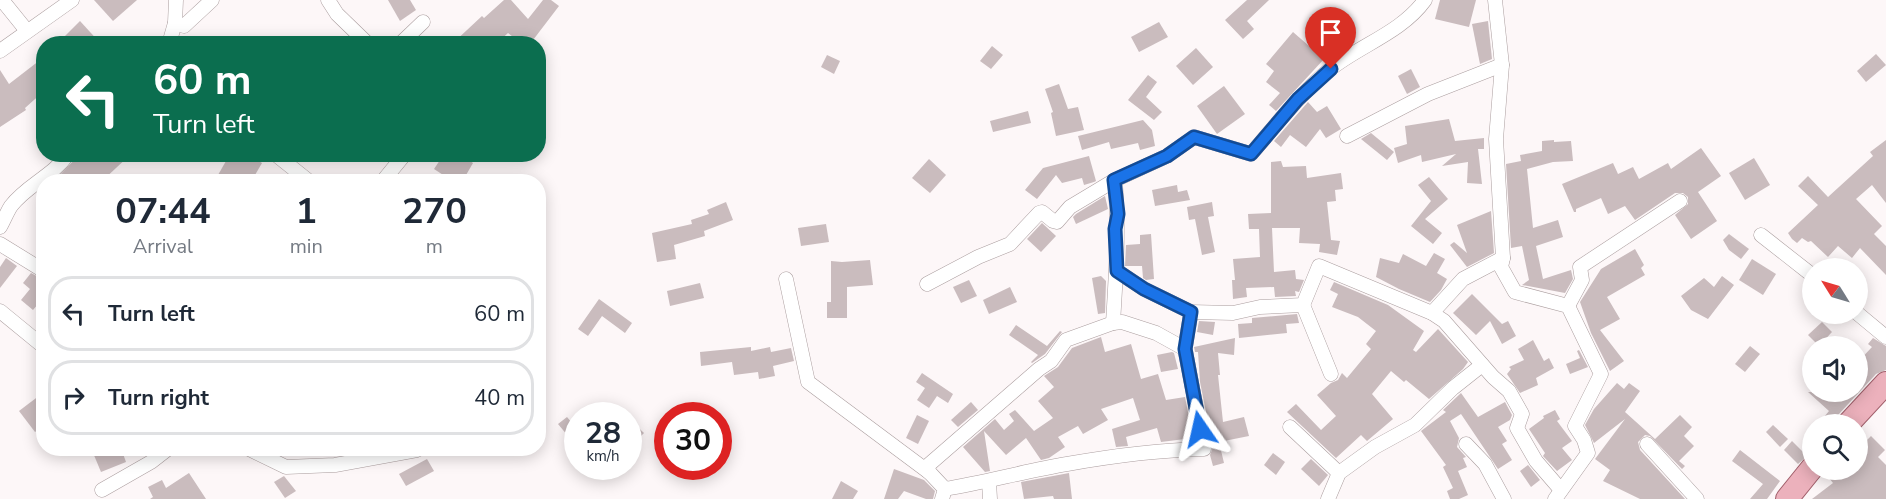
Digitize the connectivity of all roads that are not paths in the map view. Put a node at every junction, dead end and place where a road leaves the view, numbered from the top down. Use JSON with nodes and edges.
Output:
{"nodes":[{"id":1,"x":2,"y":0,"type":"edge"},
{"id":2,"x":72,"y":0,"type":"edge"},
{"id":3,"x":176,"y":0,"type":"edge"},
{"id":4,"x":212,"y":0,"type":"edge"},
{"id":5,"x":328,"y":0,"type":"edge"},
{"id":6,"x":1425,"y":0,"type":"edge"},
{"id":7,"x":1496,"y":0,"type":"edge"},
{"id":8,"x":423,"y":22,"type":"dead end"},
{"id":9,"x":175,"y":23,"type":"junction"},
{"id":10,"x":27,"y":31,"type":"junction"},
{"id":11,"x":171,"y":36,"type":"edge"},
{"id":12,"x":360,"y":36,"type":"edge"},
{"id":13,"x":408,"y":36,"type":"edge"},
{"id":14,"x":0,"y":51,"type":"edge"},
{"id":15,"x":1502,"y":65,"type":"junction"},
{"id":16,"x":1347,"y":136,"type":"dead end"},
{"id":17,"x":62,"y":162,"type":"edge"},
{"id":18,"x":285,"y":162,"type":"edge"},
{"id":19,"x":398,"y":162,"type":"edge"},
{"id":20,"x":49,"y":174,"type":"edge"},
{"id":21,"x":300,"y":174,"type":"edge"},
{"id":22,"x":389,"y":174,"type":"edge"},
{"id":23,"x":1114,"y":180,"type":"junction"},
{"id":24,"x":36,"y":184,"type":"edge"},
{"id":25,"x":1680,"y":201,"type":"dead end"},
{"id":26,"x":0,"y":227,"type":"edge"},
{"id":27,"x":1761,"y":235,"type":"dead end"},
{"id":28,"x":0,"y":244,"type":"edge"},
{"id":29,"x":1503,"y":258,"type":"junction"},
{"id":30,"x":36,"y":266,"type":"edge"},
{"id":31,"x":1802,"y":267,"type":"edge"},
{"id":32,"x":1117,"y":271,"type":"junction"},
{"id":33,"x":786,"y":279,"type":"dead end"},
{"id":34,"x":927,"y":284,"type":"dead end"},
{"id":35,"x":1303,"y":305,"type":"junction"},
{"id":36,"x":1568,"y":306,"type":"junction"},
{"id":37,"x":0,"y":311,"type":"edge"},
{"id":38,"x":1191,"y":312,"type":"junction"},
{"id":39,"x":1432,"y":313,"type":"junction"},
{"id":40,"x":1868,"y":322,"type":"edge"},
{"id":41,"x":1113,"y":323,"type":"junction"},
{"id":42,"x":1886,"y":337,"type":"edge"},
{"id":43,"x":36,"y":340,"type":"edge"},
{"id":44,"x":1185,"y":349,"type":"junction"},
{"id":45,"x":1482,"y":365,"type":"junction"},
{"id":46,"x":1331,"y":374,"type":"dead end"},
{"id":47,"x":1886,"y":383,"type":"edge"},
{"id":48,"x":1857,"y":414,"type":"edge"},
{"id":49,"x":1290,"y":427,"type":"dead end"},
{"id":50,"x":1466,"y":444,"type":"dead end"},
{"id":51,"x":1647,"y":444,"type":"dead end"},
{"id":52,"x":159,"y":456,"type":"edge"},
{"id":53,"x":263,"y":456,"type":"edge"},
{"id":54,"x":384,"y":456,"type":"edge"},
{"id":55,"x":930,"y":473,"type":"junction"},
{"id":56,"x":1339,"y":473,"type":"junction"},
{"id":57,"x":1802,"y":480,"type":"edge"},
{"id":58,"x":989,"y":482,"type":"junction"},
{"id":59,"x":102,"y":490,"type":"dead end"},
{"id":60,"x":943,"y":494,"type":"edge"},
{"id":61,"x":1558,"y":495,"type":"edge"},
{"id":62,"x":990,"y":499,"type":"edge"},
{"id":63,"x":1328,"y":499,"type":"edge"},
{"id":64,"x":1504,"y":499,"type":"edge"},
{"id":65,"x":1697,"y":499,"type":"edge"},
{"id":66,"x":1787,"y":499,"type":"edge"}],
"edges":[{"from":1,"to":10,"type":"street"},
{"from":2,"to":10,"type":"street"},
{"from":3,"to":9,"type":"street"},
{"from":4,"to":9,"type":"street"},
{"from":5,"to":12,"type":"street"},
{"from":6,"to":23,"type":"street"},
{"from":7,"to":15,"type":"street"},
{"from":8,"to":13,"type":"street"},
{"from":9,"to":11,"type":"street"},
{"from":10,"to":14,"type":"street"},
{"from":15,"to":16,"type":"street"},
{"from":15,"to":29,"type":"street"},
{"from":17,"to":20,"type":"street"},
{"from":18,"to":21,"type":"street"},
{"from":19,"to":22,"type":"street"},
{"from":23,"to":32,"type":"street"},
{"from":23,"to":34,"type":"street"},
{"from":24,"to":26,"type":"street"},
{"from":25,"to":36,"type":"street"},
{"from":27,"to":31,"type":"street"},
{"from":28,"to":30,"type":"street"},
{"from":29,"to":36,"type":"street"},
{"from":29,"to":39,"type":"street"},
{"from":32,"to":38,"type":"street"},
{"from":32,"to":41,"type":"street"},
{"from":33,"to":55,"type":"street"},
{"from":35,"to":38,"type":"street"},
{"from":35,"to":39,"type":"street"},
{"from":35,"to":46,"type":"street"},
{"from":36,"to":61,"type":"street"},
{"from":37,"to":43,"type":"street"},
{"from":38,"to":44,"type":"street"},
{"from":39,"to":45,"type":"street"},
{"from":40,"to":42,"type":"street"},
{"from":41,"to":44,"type":"street"},
{"from":41,"to":55,"type":"street"},
{"from":44,"to":58,"type":"street"},
{"from":45,"to":56,"type":"street"},
{"from":45,"to":61,"type":"street"},
{"from":47,"to":48,"type":"main road"},
{"from":49,"to":56,"type":"street"},
{"from":50,"to":64,"type":"street"},
{"from":51,"to":65,"type":"street"},
{"from":52,"to":59,"type":"street"},
{"from":53,"to":54,"type":"street"},
{"from":55,"to":60,"type":"street"},
{"from":56,"to":63,"type":"street"},
{"from":57,"to":66,"type":"main road"},
{"from":58,"to":60,"type":"street"},
{"from":58,"to":62,"type":"street"}]}
